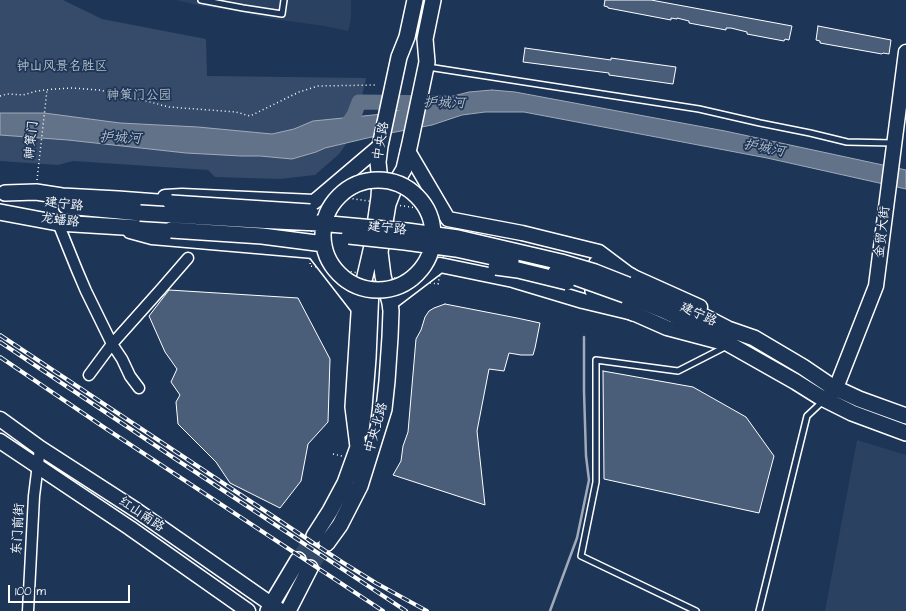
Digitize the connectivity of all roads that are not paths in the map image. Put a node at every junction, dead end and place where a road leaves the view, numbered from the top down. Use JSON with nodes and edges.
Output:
{"nodes":[{"id":1,"x":200,"y":0,"type":"edge"},
{"id":2,"x":284,"y":0,"type":"edge"},
{"id":3,"x":415,"y":0,"type":"edge"},
{"id":4,"x":433,"y":0,"type":"edge"},
{"id":5,"x":425,"y":40,"type":"junction"},
{"id":6,"x":906,"y":52,"type":"edge"},
{"id":7,"x":426,"y":66,"type":"junction"},
{"id":8,"x":407,"y":83,"type":"junction"},
{"id":9,"x":894,"y":143,"type":"junction"},
{"id":10,"x":380,"y":146,"type":"junction"},
{"id":11,"x":408,"y":151,"type":"junction"},
{"id":12,"x":388,"y":180,"type":"junction"},
{"id":13,"x":118,"y":199,"type":"junction"},
{"id":14,"x":2,"y":201,"type":"edge"},
{"id":15,"x":327,"y":213,"type":"junction"},
{"id":16,"x":54,"y":214,"type":"junction"},
{"id":17,"x":120,"y":228,"type":"junction"},
{"id":18,"x":434,"y":230,"type":"junction"},
{"id":19,"x":324,"y":244,"type":"junction"},
{"id":20,"x":431,"y":253,"type":"junction"},
{"id":21,"x":188,"y":258,"type":"dead end"},
{"id":22,"x":628,"y":286,"type":"junction"},
{"id":23,"x":382,"y":294,"type":"junction"},
{"id":24,"x":359,"y":309,"type":"junction"},
{"id":25,"x":633,"y":313,"type":"junction"},
{"id":26,"x":112,"y":344,"type":"junction"},
{"id":27,"x":730,"y":344,"type":"junction"},
{"id":28,"x":88,"y":375,"type":"dead end"},
{"id":29,"x":139,"y":388,"type":"dead end"},
{"id":30,"x":836,"y":388,"type":"junction"},
{"id":31,"x":825,"y":400,"type":"junction"},
{"id":32,"x":906,"y":416,"type":"edge"},
{"id":33,"x":0,"y":419,"type":"edge"},
{"id":34,"x":906,"y":432,"type":"edge"},
{"id":35,"x":0,"y":441,"type":"edge"},
{"id":36,"x":40,"y":448,"type":"junction"},
{"id":37,"x":364,"y":448,"type":"junction"},
{"id":38,"x":37,"y":467,"type":"junction"},
{"id":39,"x":314,"y":536,"type":"tunnel mouth"},
{"id":40,"x":328,"y":543,"type":"tunnel mouth"},
{"id":41,"x":273,"y":609,"type":"edge"},
{"id":42,"x":28,"y":611,"type":"edge"},
{"id":43,"x":248,"y":611,"type":"edge"},
{"id":44,"x":288,"y":611,"type":"edge"},
{"id":45,"x":696,"y":611,"type":"edge"},
{"id":46,"x":760,"y":611,"type":"edge"}],
"edges":[{"from":1,"to":2,"type":"lane"},
{"from":3,"to":8,"type":"main road"},
{"from":4,"to":5,"type":"main road","name":"中央路"},
{"from":5,"to":7,"type":"main road","name":"中央路"},
{"from":5,"to":8,"type":"main road"},
{"from":6,"to":9,"type":"main road","name":"金贸大街"},
{"from":7,"to":8,"type":"main road","name":"中央路"},
{"from":7,"to":9,"type":"lane"},
{"from":8,"to":10,"type":"main road","name":"中央路"},
{"from":8,"to":11,"type":"main road","name":"中央路"},
{"from":8,"to":12,"type":"main road"},
{"from":9,"to":30,"type":"main road","name":"金贸大街"},
{"from":10,"to":13,"type":"main road"},
{"from":10,"to":24,"type":"main road","name":"中央路"},
{"from":11,"to":22,"type":"main road"},
{"from":11,"to":23,"type":"main road","name":"中央路"},
{"from":12,"to":15,"type":"main road","bridge":true},
{"from":12,"to":18,"type":"main road","bridge":true},
{"from":13,"to":14,"type":"main road"},
{"from":13,"to":15,"type":"main road","bridge":true},
{"from":14,"to":16,"type":"main road","name":"建宁路"},
{"from":15,"to":19,"type":"main road","bridge":true},
{"from":16,"to":17,"type":"main road","name":"龙蟠路"},
{"from":16,"to":22,"type":"main road","name":"建宁路","bridge":true},
{"from":16,"to":26,"type":"street"},
{"from":17,"to":19,"type":"main road","name":"龙蟠路","bridge":true},
{"from":17,"to":24,"type":"main road"},
{"from":18,"to":20,"type":"main road","bridge":true},
{"from":18,"to":22,"type":"main road"},
{"from":19,"to":23,"type":"main road","bridge":true},
{"from":20,"to":23,"type":"main road","bridge":true},
{"from":20,"to":25,"type":"main road","bridge":true},
{"from":21,"to":26,"type":"street"},
{"from":22,"to":27,"type":"main road","name":"建宁路"},
{"from":22,"to":30,"type":"main road","name":"建宁路"},
{"from":23,"to":25,"type":"main road","name":"建宁路"},
{"from":23,"to":37,"type":"main road"},
{"from":23,"to":37,"type":"main road","name":"中央北路"},
{"from":24,"to":37,"type":"main road","name":"中央北路"},
{"from":25,"to":27,"type":"main road","name":"建宁路"},
{"from":26,"to":28,"type":"street"},
{"from":26,"to":29,"type":"street"},
{"from":27,"to":31,"type":"main road","name":"建宁路"},
{"from":27,"to":45,"type":"lane"},
{"from":30,"to":31,"type":"main road","name":"金贸大街"},
{"from":30,"to":32,"type":"main road","name":"建宁路"},
{"from":31,"to":34,"type":"main road"},
{"from":31,"to":46,"type":"lane"},
{"from":33,"to":36,"type":"main road","name":"红山南路"},
{"from":35,"to":38,"type":"main road"},
{"from":36,"to":38,"type":"street","name":"东门前街"},
{"from":36,"to":41,"type":"main road","name":"红山南路"},
{"from":37,"to":39,"type":"main road","name":"中央北路"},
{"from":37,"to":40,"type":"main road","name":"中央北路"},
{"from":38,"to":42,"type":"street","name":"东门前街"},
{"from":38,"to":43,"type":"main road"},
{"from":41,"to":44,"type":"main road"}]}
